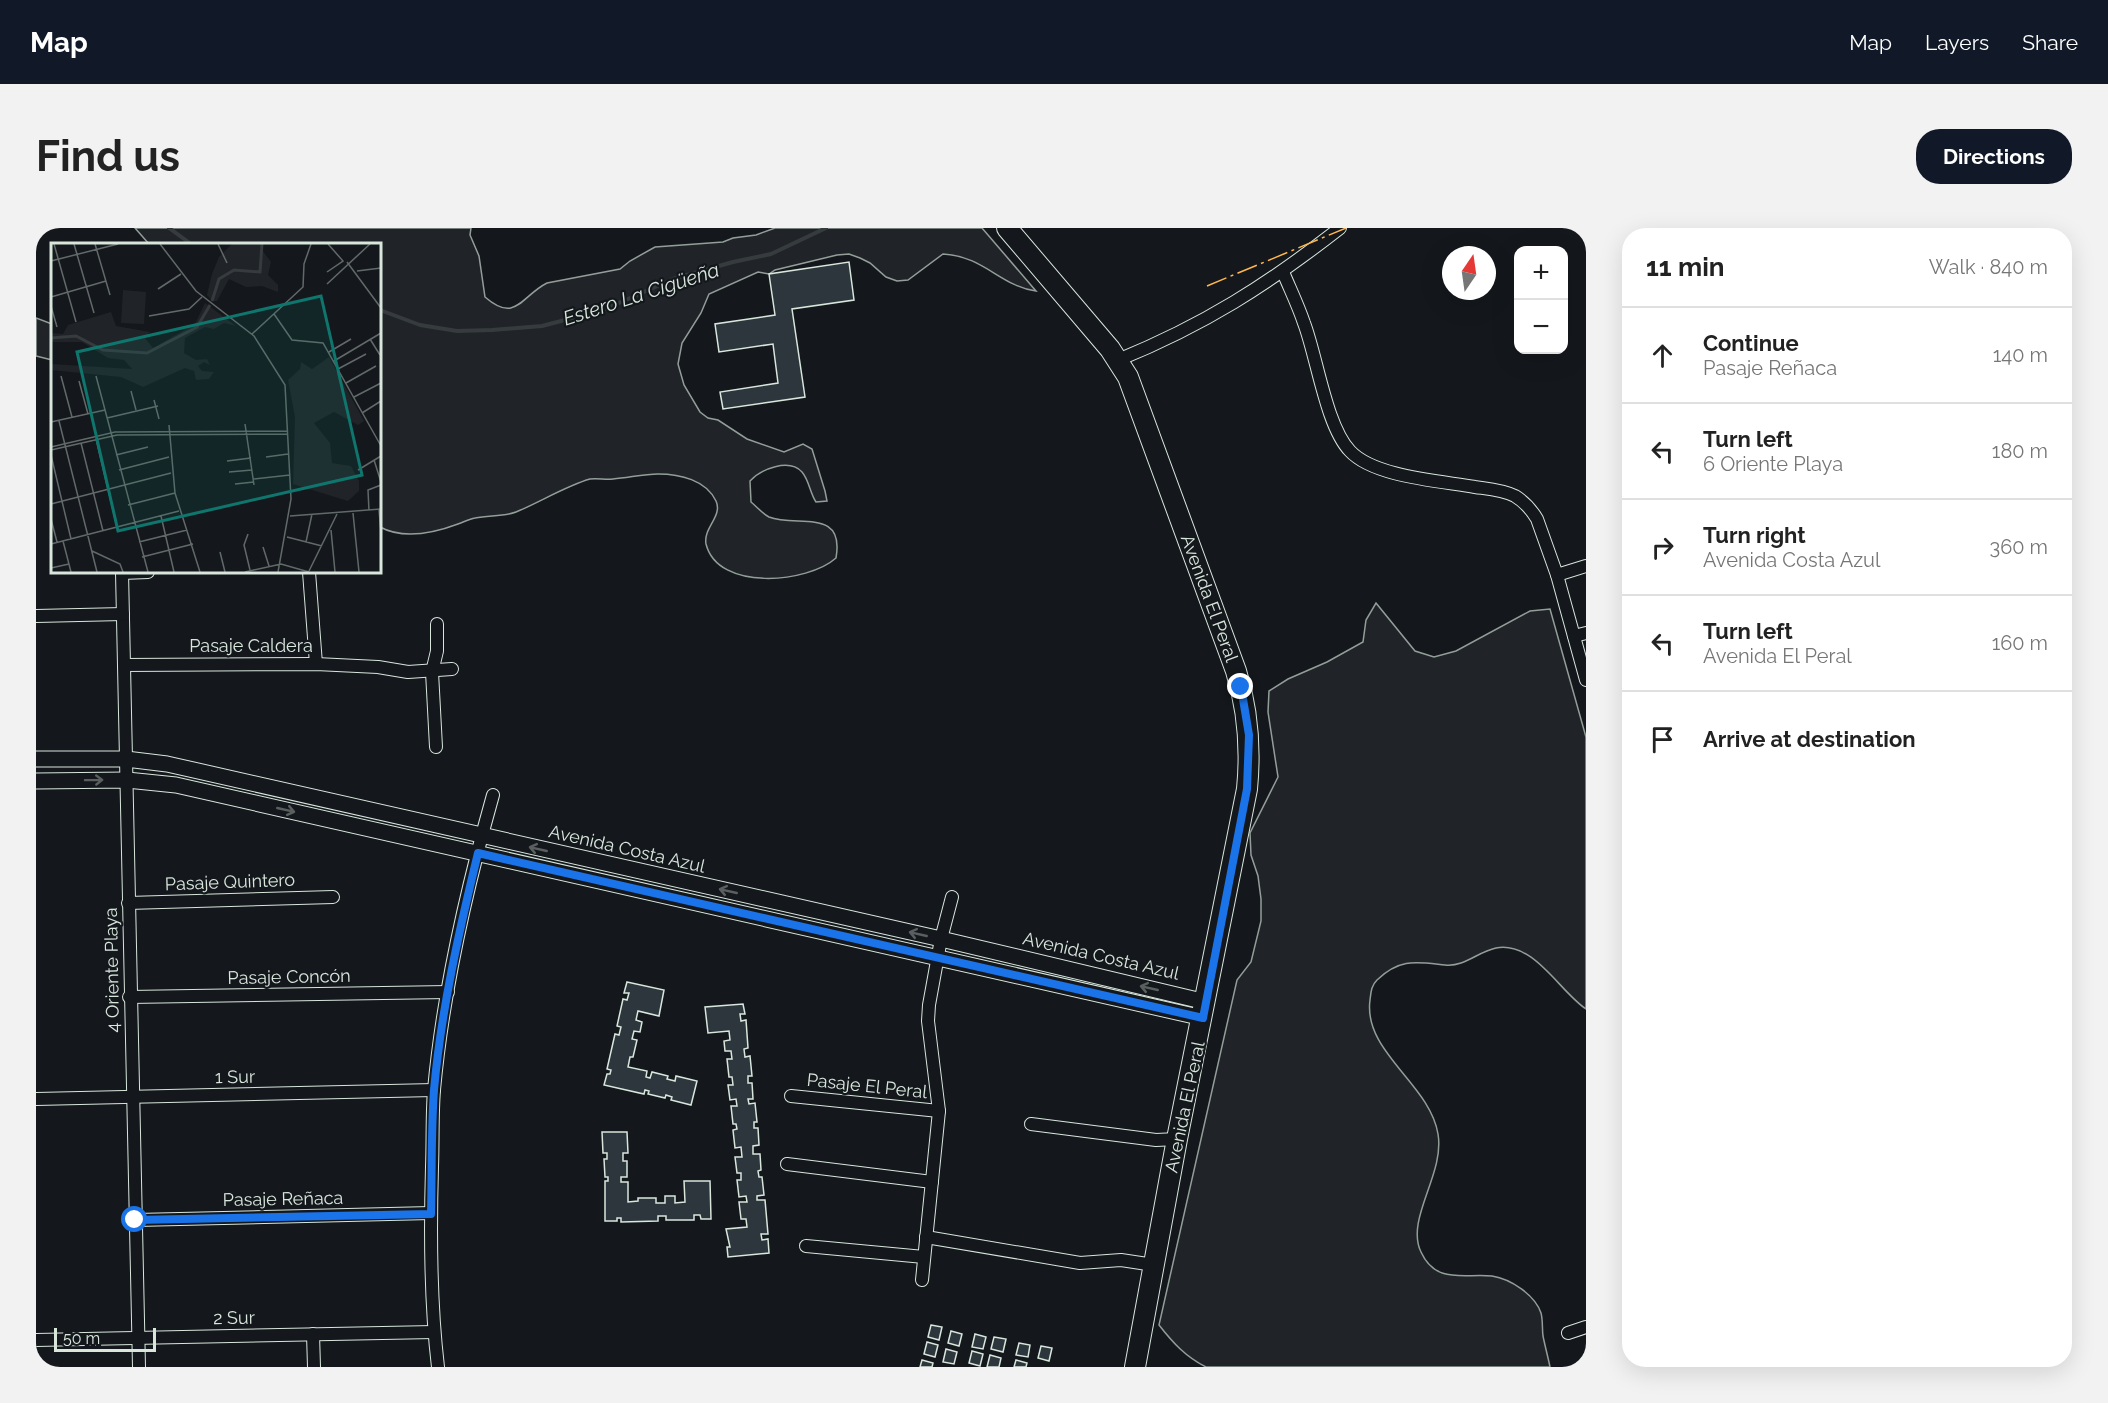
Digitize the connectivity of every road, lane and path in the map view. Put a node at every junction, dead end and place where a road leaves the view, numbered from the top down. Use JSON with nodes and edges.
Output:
{"nodes":[{"id":1,"x":1007,"y":228,"type":"edge"},
{"id":2,"x":1340,"y":228,"type":"edge"},
{"id":3,"x":1283,"y":272,"type":"junction"},
{"id":4,"x":1118,"y":360,"type":"junction"},
{"id":5,"x":1586,"y":566,"type":"edge"},
{"id":6,"x":122,"y":573,"type":"edge"},
{"id":7,"x":309,"y":573,"type":"edge"},
{"id":8,"x":1557,"y":575,"type":"junction"},
{"id":9,"x":123,"y":614,"type":"junction"},
{"id":10,"x":36,"y":616,"type":"edge"},
{"id":11,"x":437,"y":624,"type":"dead end"},
{"id":12,"x":1580,"y":634,"type":"edge"},
{"id":13,"x":316,"y":664,"type":"junction"},
{"id":14,"x":124,"y":666,"type":"junction"},
{"id":15,"x":452,"y":669,"type":"dead end"},
{"id":16,"x":432,"y":672,"type":"junction"},
{"id":17,"x":1586,"y":680,"type":"edge"},
{"id":18,"x":436,"y":747,"type":"dead end"},
{"id":19,"x":36,"y":759,"type":"edge"},
{"id":20,"x":126,"y":759,"type":"junction"},
{"id":21,"x":127,"y":780,"type":"junction"},
{"id":22,"x":36,"y":781,"type":"edge"},
{"id":23,"x":494,"y":795,"type":"dead end"},
{"id":24,"x":482,"y":836,"type":"junction"},
{"id":25,"x":478,"y":853,"type":"junction"},
{"id":26,"x":333,"y":897,"type":"dead end"},
{"id":27,"x":952,"y":897,"type":"dead end"},
{"id":28,"x":128,"y":903,"type":"junction"},
{"id":29,"x":941,"y":939,"type":"junction"},
{"id":30,"x":938,"y":958,"type":"junction"},
{"id":31,"x":448,"y":992,"type":"junction"},
{"id":32,"x":129,"y":997,"type":"junction"},
{"id":33,"x":1204,"y":1010,"type":"junction"},
{"id":34,"x":434,"y":1090,"type":"junction"},
{"id":35,"x":791,"y":1096,"type":"dead end"},
{"id":36,"x":133,"y":1097,"type":"junction"},
{"id":37,"x":36,"y":1099,"type":"edge"},
{"id":38,"x":939,"y":1111,"type":"junction"},
{"id":39,"x":1031,"y":1124,"type":"dead end"},
{"id":40,"x":1177,"y":1139,"type":"junction"},
{"id":41,"x":787,"y":1164,"type":"dead end"},
{"id":42,"x":932,"y":1182,"type":"junction"},
{"id":43,"x":431,"y":1214,"type":"junction"},
{"id":44,"x":135,"y":1220,"type":"junction"},
{"id":45,"x":926,"y":1238,"type":"junction"},
{"id":46,"x":806,"y":1246,"type":"dead end"},
{"id":47,"x":924,"y":1257,"type":"junction"},
{"id":48,"x":1154,"y":1265,"type":"junction"},
{"id":49,"x":922,"y":1280,"type":"dead end"},
{"id":50,"x":1586,"y":1327,"type":"edge"},
{"id":51,"x":434,"y":1332,"type":"junction"},
{"id":52,"x":1568,"y":1333,"type":"dead end"},
{"id":53,"x":313,"y":1334,"type":"junction"},
{"id":54,"x":138,"y":1338,"type":"junction"},
{"id":55,"x":36,"y":1340,"type":"edge"},
{"id":56,"x":139,"y":1367,"type":"edge"},
{"id":57,"x":314,"y":1367,"type":"edge"},
{"id":58,"x":438,"y":1367,"type":"edge"},
{"id":59,"x":1135,"y":1367,"type":"edge"}],
"edges":[{"from":1,"to":4,"type":"main road","name":"Avenida El Peral"},
{"from":2,"to":3,"type":"street"},
{"from":3,"to":4,"type":"street"},
{"from":3,"to":8,"type":"street"},
{"from":4,"to":33,"type":"main road","name":"Avenida El Peral"},
{"from":5,"to":8,"type":"street"},
{"from":6,"to":9,"type":"street","name":"4 Oriente Playa"},
{"from":7,"to":13,"type":"street"},
{"from":8,"to":12,"type":"street"},
{"from":9,"to":10,"type":"street"},
{"from":9,"to":14,"type":"street","name":"4 Oriente Playa"},
{"from":11,"to":16,"type":"street"},
{"from":12,"to":17,"type":"street"},
{"from":13,"to":14,"type":"street","name":"Pasaje Caldera"},
{"from":13,"to":16,"type":"street","name":"Pasaje Caldera"},
{"from":14,"to":20,"type":"street","name":"4 Oriente Playa"},
{"from":15,"to":16,"type":"street","name":"Pasaje Caldera"},
{"from":16,"to":18,"type":"street"},
{"from":19,"to":20,"type":"street","name":"Avenida Costa Azul"},
{"from":20,"to":21,"type":"street","name":"4 Oriente Playa"},
{"from":20,"to":24,"type":"street","name":"Avenida Costa Azul"},
{"from":22,"to":21,"type":"street","name":"Avenida Costa Azul","one_way":true},
{"from":21,"to":25,"type":"street","name":"Avenida Costa Azul","one_way":true},
{"from":21,"to":28,"type":"street","name":"4 Oriente Playa"},
{"from":23,"to":24,"type":"street"},
{"from":24,"to":25,"type":"street"},
{"from":29,"to":24,"type":"street","name":"Avenida Costa Azul","one_way":true},
{"from":25,"to":30,"type":"street","name":"Avenida Costa Azul"},
{"from":25,"to":31,"type":"street"},
{"from":26,"to":28,"type":"street","name":"Pasaje Quintero"},
{"from":27,"to":29,"type":"street"},
{"from":28,"to":32,"type":"street","name":"4 Oriente Playa"},
{"from":29,"to":30,"type":"street"},
{"from":33,"to":29,"type":"street","name":"Avenida Costa Azul","one_way":true},
{"from":30,"to":33,"type":"street","name":"Avenida Costa Azul"},
{"from":30,"to":38,"type":"street"},
{"from":31,"to":32,"type":"street","name":"Pasaje Concón"},
{"from":31,"to":34,"type":"street"},
{"from":32,"to":36,"type":"street","name":"4 Oriente Playa"},
{"from":33,"to":40,"type":"main road","name":"Avenida El Peral"},
{"from":34,"to":36,"type":"street","name":"1 Sur"},
{"from":34,"to":43,"type":"street"},
{"from":35,"to":38,"type":"street","name":"Pasaje El Peral"},
{"from":36,"to":37,"type":"street","name":"1 Sur"},
{"from":36,"to":44,"type":"street","name":"4 Oriente Playa"},
{"from":38,"to":42,"type":"street"},
{"from":39,"to":40,"type":"street"},
{"from":40,"to":48,"type":"main road","name":"Avenida El Peral"},
{"from":41,"to":42,"type":"street"},
{"from":42,"to":45,"type":"street"},
{"from":43,"to":44,"type":"street","name":"Pasaje Reñaca"},
{"from":43,"to":51,"type":"street"},
{"from":44,"to":54,"type":"street","name":"4 Oriente Playa"},
{"from":45,"to":47,"type":"street"},
{"from":45,"to":48,"type":"street"},
{"from":46,"to":47,"type":"street"},
{"from":47,"to":49,"type":"street"},
{"from":48,"to":59,"type":"main road","name":"Avenida El Peral"},
{"from":50,"to":52,"type":"street"},
{"from":51,"to":53,"type":"street","name":"2 Sur"},
{"from":51,"to":58,"type":"street"},
{"from":53,"to":54,"type":"street","name":"2 Sur"},
{"from":53,"to":57,"type":"street"},
{"from":54,"to":55,"type":"street","name":"2 Sur"},
{"from":54,"to":56,"type":"street","name":"4 Oriente Playa"}]}
